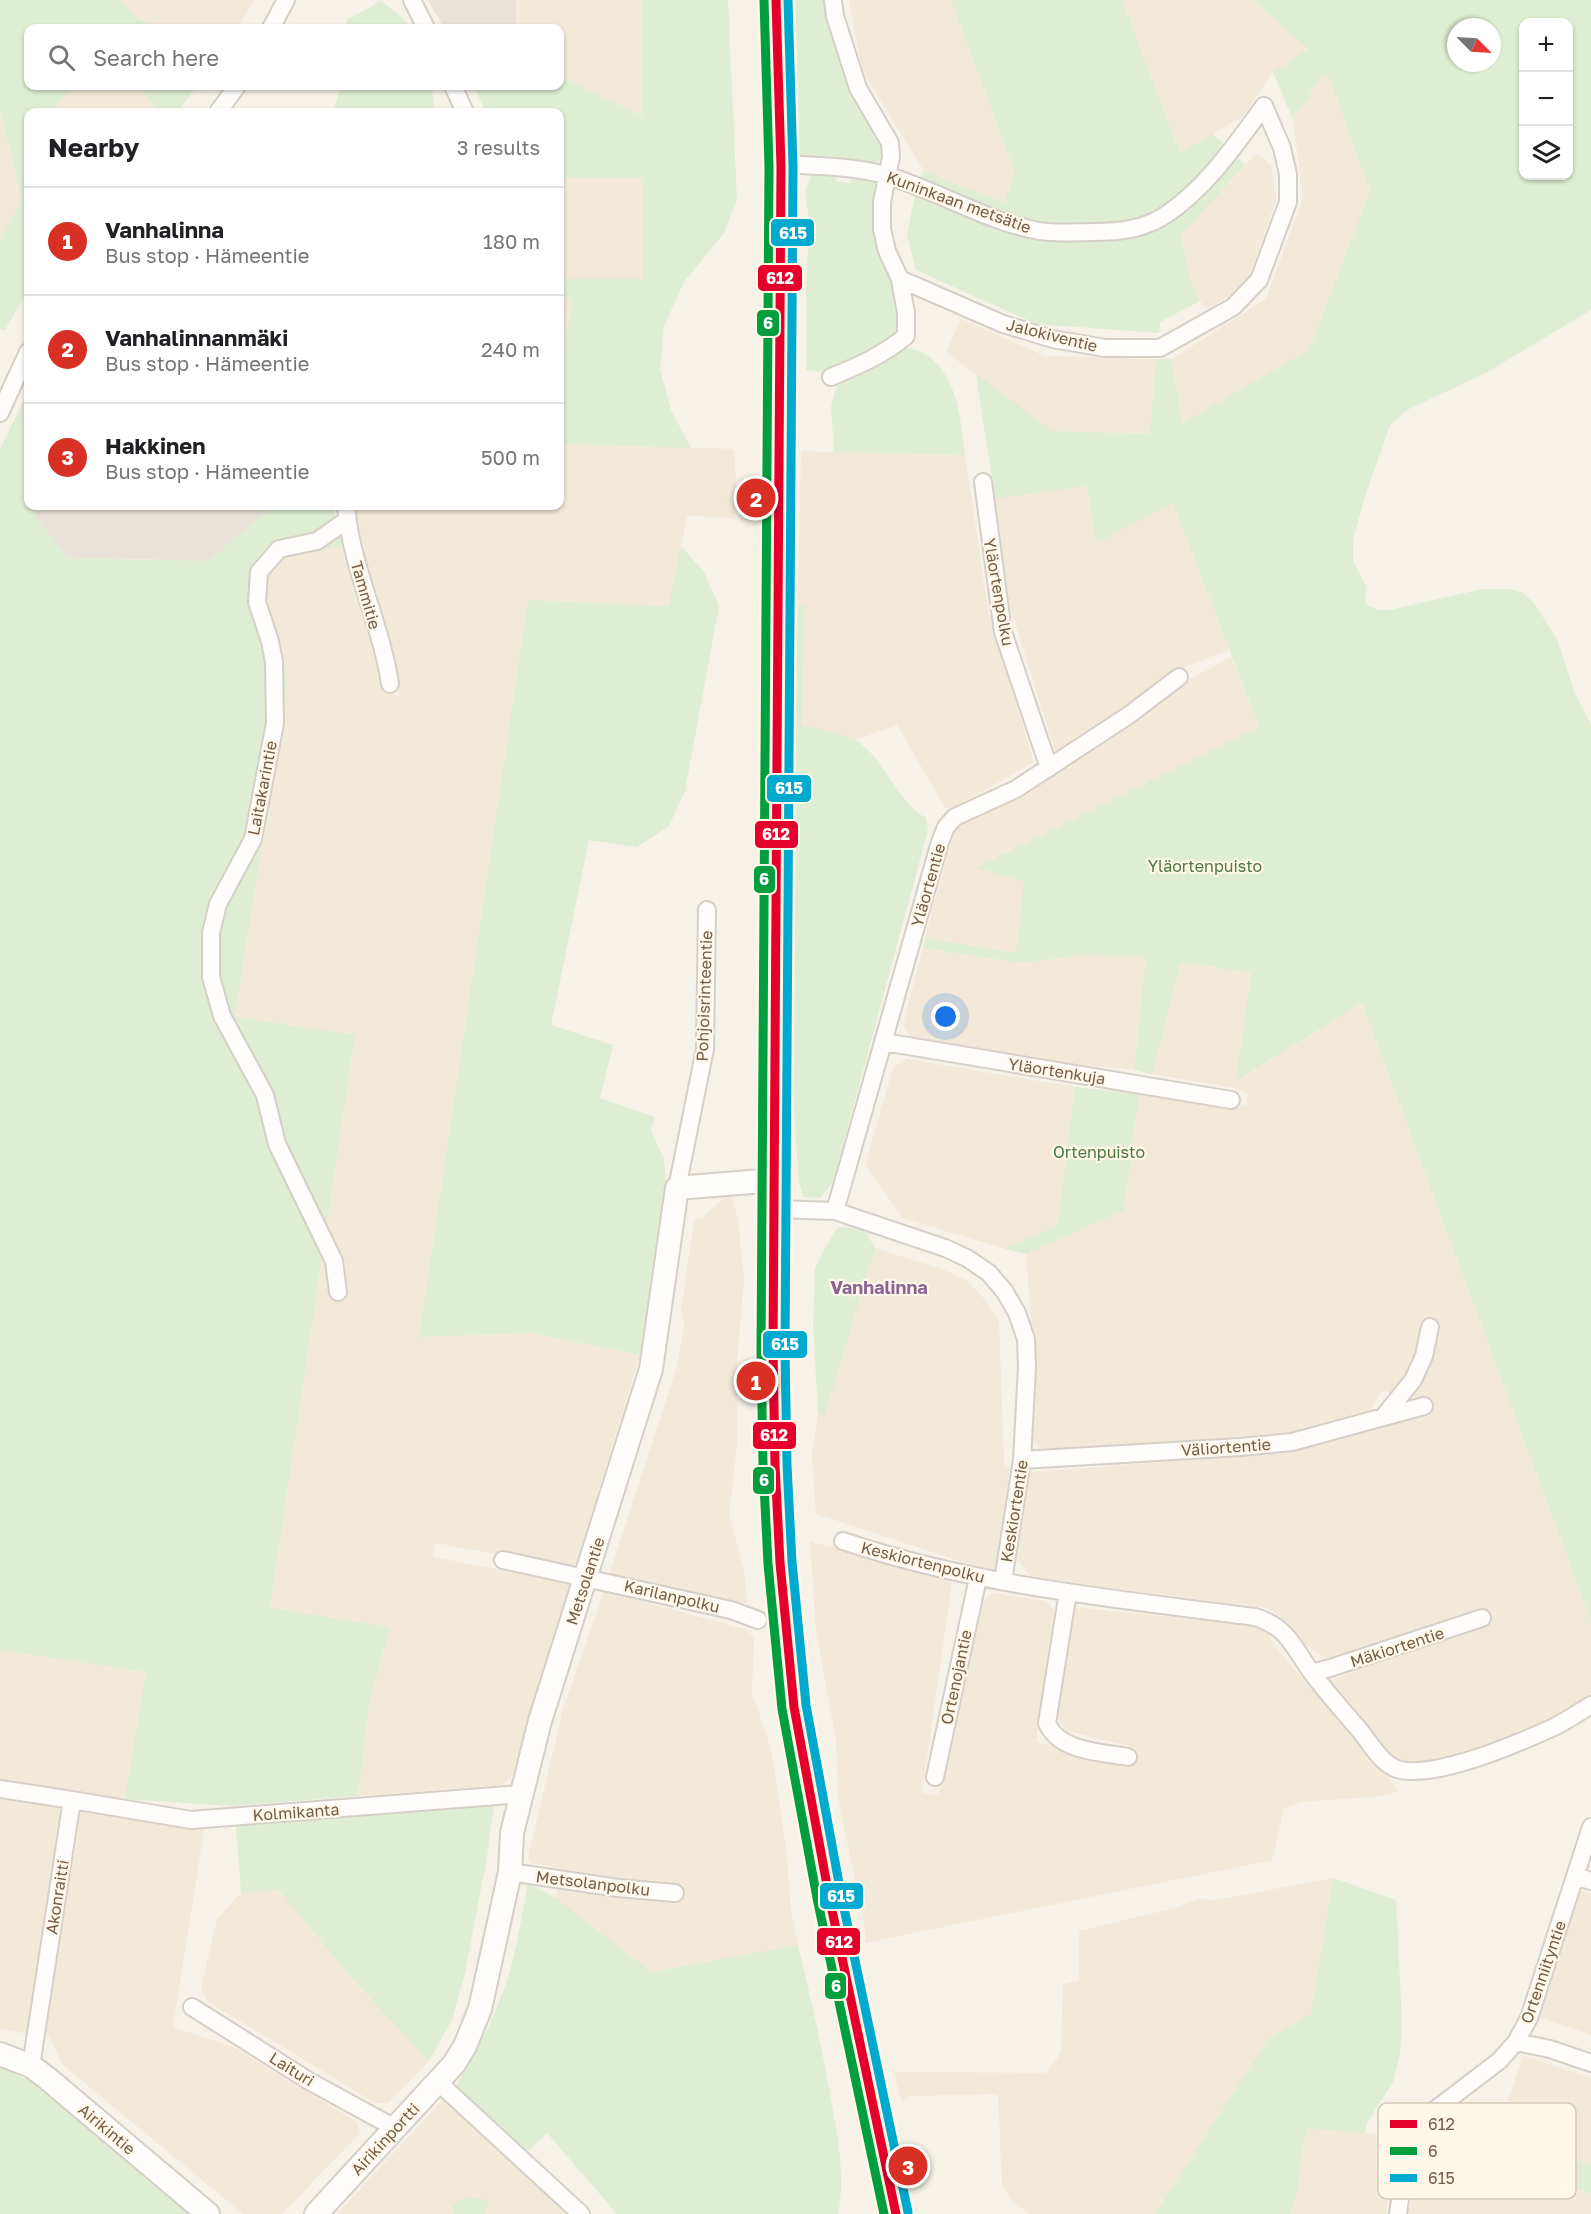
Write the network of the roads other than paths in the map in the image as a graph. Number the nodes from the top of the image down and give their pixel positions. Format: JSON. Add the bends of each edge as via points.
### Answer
{"nodes":[{"id":1,"x":286,"y":0,"type":"edge"},
{"id":2,"x":412,"y":0,"type":"edge"},
{"id":3,"x":776,"y":0,"type":"edge"},
{"id":4,"x":833,"y":0,"type":"edge"},
{"id":5,"x":273,"y":24,"type":"edge"},
{"id":6,"x":424,"y":24,"type":"edge"},
{"id":7,"x":234,"y":90,"type":"edge"},
{"id":8,"x":455,"y":90,"type":"edge"},
{"id":9,"x":1264,"y":106,"type":"joint"},
{"id":10,"x":221,"y":108,"type":"edge"},
{"id":11,"x":463,"y":108,"type":"edge"},
{"id":12,"x":781,"y":164,"type":"junction"},
{"id":13,"x":886,"y":175,"type":"junction"},
{"id":14,"x":900,"y":279,"type":"junction"},
{"id":15,"x":24,"y":361,"type":"edge"},
{"id":16,"x":831,"y":377,"type":"dead end"},
{"id":17,"x":0,"y":412,"type":"edge"},
{"id":18,"x":983,"y":482,"type":"dead end"},
{"id":19,"x":346,"y":513,"type":"edge"},
{"id":20,"x":1179,"y":677,"type":"dead end"},
{"id":21,"x":390,"y":684,"type":"dead end"},
{"id":22,"x":1049,"y":768,"type":"junction"},
{"id":23,"x":707,"y":910,"type":"dead end"},
{"id":24,"x":884,"y":1042,"type":"junction"},
{"id":25,"x":1231,"y":1100,"type":"dead end"},
{"id":26,"x":677,"y":1188,"type":"junction"},
{"id":27,"x":775,"y":1195,"type":"junction"},
{"id":28,"x":835,"y":1210,"type":"junction"},
{"id":29,"x":338,"y":1292,"type":"dead end"},
{"id":30,"x":1430,"y":1327,"type":"dead end"},
{"id":31,"x":1424,"y":1406,"type":"dead end"},
{"id":32,"x":1384,"y":1416,"type":"junction"},
{"id":33,"x":1022,"y":1460,"type":"junction"},
{"id":34,"x":843,"y":1541,"type":"dead end"},
{"id":35,"x":503,"y":1560,"type":"dead end"},
{"id":36,"x":585,"y":1578,"type":"junction"},
{"id":37,"x":978,"y":1578,"type":"junction"},
{"id":38,"x":1003,"y":1581,"type":"junction"},
{"id":39,"x":1068,"y":1592,"type":"junction"},
{"id":40,"x":1482,"y":1618,"type":"dead end"},
{"id":41,"x":758,"y":1620,"type":"dead end"},
{"id":42,"x":1312,"y":1673,"type":"junction"},
{"id":43,"x":1591,"y":1705,"type":"edge"},
{"id":44,"x":1128,"y":1758,"type":"dead end"},
{"id":45,"x":935,"y":1777,"type":"dead end"},
{"id":46,"x":0,"y":1789,"type":"edge"},
{"id":47,"x":521,"y":1794,"type":"junction"},
{"id":48,"x":72,"y":1800,"type":"junction"},
{"id":49,"x":1591,"y":1827,"type":"edge"},
{"id":50,"x":510,"y":1872,"type":"junction"},
{"id":51,"x":1583,"y":1879,"type":"edge"},
{"id":52,"x":675,"y":1893,"type":"dead end"},
{"id":53,"x":192,"y":2007,"type":"dead end"},
{"id":54,"x":1516,"y":2042,"type":"junction"},
{"id":55,"x":0,"y":2054,"type":"edge"},
{"id":56,"x":1591,"y":2063,"type":"edge"},
{"id":57,"x":454,"y":2064,"type":"joint"},
{"id":58,"x":31,"y":2066,"type":"junction"},
{"id":59,"x":438,"y":2082,"type":"junction"},
{"id":60,"x":1444,"y":2103,"type":"edge"},
{"id":61,"x":395,"y":2128,"type":"junction"},
{"id":62,"x":1400,"y":2199,"type":"edge"},
{"id":63,"x":208,"y":2214,"type":"edge"},
{"id":64,"x":316,"y":2214,"type":"edge"},
{"id":65,"x":580,"y":2214,"type":"edge"},
{"id":66,"x":896,"y":2214,"type":"edge"},
{"id":67,"x":1398,"y":2214,"type":"edge"}],
"edges":[{"from":1,"to":5,"type":"street"},
{"from":2,"to":6,"type":"street"},
{"from":3,"to":12,"type":"highway"},
{"from":4,"to":13,"type":"street","via":[[858,88],[890,143]]},
{"from":7,"to":10,"type":"street"},
{"from":8,"to":11,"type":"street"},
{"from":9,"to":13,"type":"street","name":"Kuninkaan metsätie","via":[[1188,198],[1142,227],[1114,232],[1040,231]]},
{"from":9,"to":14,"type":"street","name":"Jalokiventie","via":[[1282,148],[1288,174],[1288,202],[1259,280],[1233,307],[1160,348],[1105,348],[1053,339],[1003,324]]},
{"from":12,"to":13,"type":"street","name":"Kuninkaan metsätie"},
{"from":12,"to":27,"type":"highway"},
{"from":13,"to":14,"type":"street","via":[[882,229]]},
{"from":14,"to":16,"type":"street","via":[[906,336],[862,365]]},
{"from":15,"to":17,"type":"street"},
{"from":18,"to":22,"type":"street","name":"Yläortenpolku","via":[[1003,632]]},
{"from":19,"to":21,"type":"street","name":"Tammitie"},
{"from":19,"to":29,"type":"street","name":"Laitakarintie","via":[[318,541],[279,549],[259,572],[257,602],[274,662],[275,723],[253,839],[218,904],[211,933],[211,977],[222,1016],[265,1095],[276,1144],[334,1261]]},
{"from":20,"to":22,"type":"street","name":"Yläortentie"},
{"from":22,"to":24,"type":"street","name":"Yläortentie","via":[[946,826]]},
{"from":23,"to":26,"type":"street","name":"Pohjoisrinteentie","via":[[705,1049]]},
{"from":24,"to":25,"type":"street","name":"Yläortenkuja"},
{"from":24,"to":28,"type":"street","name":"Yläortentie"},
{"from":26,"to":27,"type":"street"},
{"from":26,"to":36,"type":"street","name":"Metsolantie","via":[[651,1370]]},
{"from":27,"to":28,"type":"street","name":"Keskiortentie"},
{"from":27,"to":66,"type":"highway","via":[[775,1465],[794,1707]]},
{"from":28,"to":33,"type":"street","name":"Keskiortentie","via":[[960,1255],[989,1273],[1005,1292],[1026,1339]]},
{"from":30,"to":32,"type":"street","via":[[1424,1356],[1413,1380]]},
{"from":31,"to":32,"type":"street","name":"Väliortentie"},
{"from":32,"to":33,"type":"street","name":"Väliortentie","via":[[1292,1442]]},
{"from":33,"to":38,"type":"street","name":"Keskiortentie"},
{"from":34,"to":37,"type":"street","name":"Keskiortenpolku"},
{"from":35,"to":36,"type":"street","name":"Karilanpolku"},
{"from":36,"to":41,"type":"street","name":"Karilanpolku","via":[[731,1610]]},
{"from":36,"to":47,"type":"street","name":"Metsolantie"},
{"from":37,"to":38,"type":"street","name":"Keskiortenpolku"},
{"from":37,"to":45,"type":"street","name":"Ortenojantie"},
{"from":38,"to":39,"type":"street","name":"Keskiortentie"},
{"from":39,"to":42,"type":"street","name":"Keskiortentie","via":[[1255,1617],[1283,1631]]},
{"from":39,"to":44,"type":"street","via":[[1047,1723],[1061,1741]]},
{"from":40,"to":42,"type":"street","name":"Mäkiortentie"},
{"from":42,"to":43,"type":"street","name":"Keskiortentie","via":[[1378,1753],[1403,1771],[1438,1769],[1506,1748]]},
{"from":46,"to":48,"type":"street"},
{"from":47,"to":48,"type":"street","name":"Kolmikanta","via":[[191,1820]]},
{"from":47,"to":50,"type":"street","name":"Metsolantie","via":[[512,1833]]},
{"from":48,"to":58,"type":"street","name":"Akonraitti"},
{"from":49,"to":51,"type":"street","name":"Ortenniityntie"},
{"from":50,"to":52,"type":"street","name":"Metsolanpolku"},
{"from":50,"to":57,"type":"street","name":"Metsolantie","via":[[480,2009]]},
{"from":51,"to":54,"type":"street","name":"Ortenniityntie"},
{"from":53,"to":61,"type":"street","name":"Laituri","via":[[309,2081]]},
{"from":54,"to":56,"type":"street"},
{"from":54,"to":60,"type":"street","name":"Ortenniityntie"},
{"from":55,"to":58,"type":"street","name":"Airikintie"},
{"from":57,"to":59,"type":"street","name":"Airikinportti"},
{"from":58,"to":63,"type":"street","name":"Airikintie"},
{"from":59,"to":61,"type":"street","name":"Airikinportti"},
{"from":59,"to":65,"type":"street"},
{"from":61,"to":64,"type":"street","name":"Airikinportti"},
{"from":62,"to":67,"type":"street","name":"Ortenniityntie"}]}
